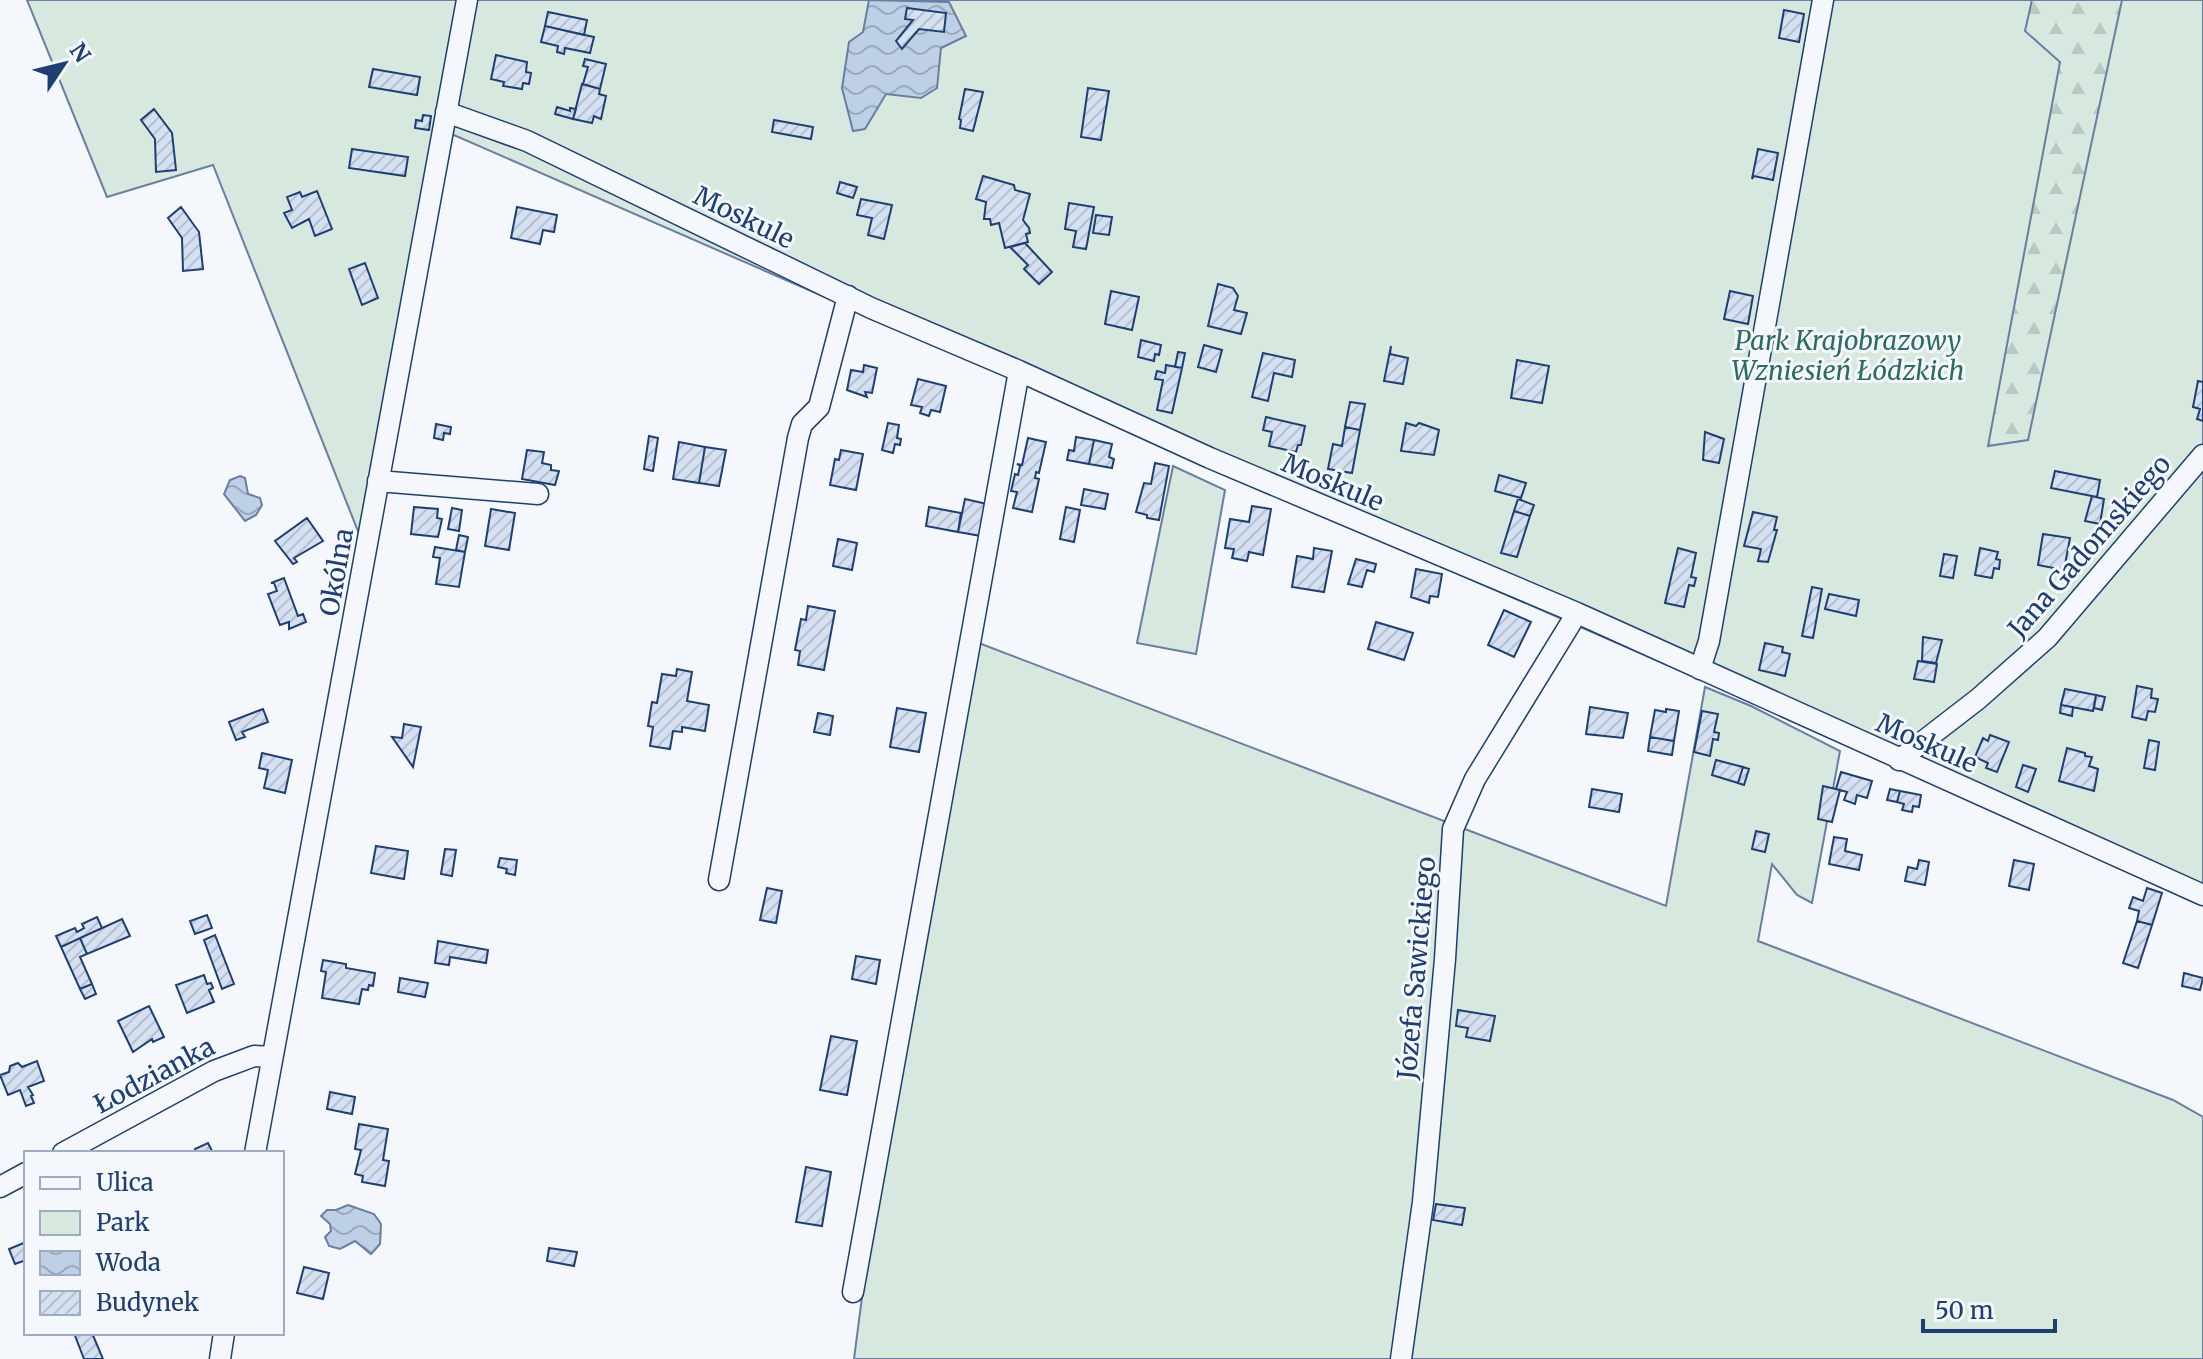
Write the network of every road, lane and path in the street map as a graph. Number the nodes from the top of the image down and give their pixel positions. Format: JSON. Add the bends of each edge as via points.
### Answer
{"nodes":[{"id":1,"x":467,"y":0,"type":"edge"},
{"id":2,"x":1823,"y":0,"type":"edge"},
{"id":3,"x":446,"y":112,"type":"junction"},
{"id":4,"x":848,"y":296,"type":"junction"},
{"id":5,"x":1019,"y":371,"type":"junction"},
{"id":6,"x":2203,"y":455,"type":"edge"},
{"id":7,"x":378,"y":481,"type":"junction"},
{"id":8,"x":538,"y":494,"type":"dead end"},
{"id":9,"x":1577,"y":613,"type":"junction"},
{"id":10,"x":1700,"y":669,"type":"junction"},
{"id":11,"x":1899,"y":760,"type":"junction"},
{"id":12,"x":719,"y":880,"type":"dead end"},
{"id":13,"x":2203,"y":895,"type":"edge"},
{"id":14,"x":272,"y":1057,"type":"junction"},
{"id":15,"x":67,"y":1151,"type":"edge"},
{"id":16,"x":255,"y":1151,"type":"edge"},
{"id":17,"x":24,"y":1174,"type":"edge"},
{"id":18,"x":0,"y":1187,"type":"edge"},
{"id":19,"x":853,"y":1292,"type":"dead end"},
{"id":20,"x":224,"y":1335,"type":"edge"},
{"id":21,"x":220,"y":1359,"type":"edge"},
{"id":22,"x":1401,"y":1359,"type":"edge"}],
"edges":[{"from":1,"to":3,"type":"street","name":"Okólna"},
{"from":2,"to":10,"type":"street"},
{"from":3,"to":4,"type":"street","name":"Moskule","via":[[527,141]]},
{"from":3,"to":7,"type":"street","name":"Okólna"},
{"from":4,"to":5,"type":"street","name":"Moskule"},
{"from":4,"to":12,"type":"street","via":[[819,407],[802,424],[798,438]]},
{"from":5,"to":9,"type":"street","name":"Moskule"},
{"from":5,"to":19,"type":"street"},
{"from":6,"to":11,"type":"street","name":"Jana Gadomskiego","via":[[2047,638]]},
{"from":7,"to":8,"type":"street"},
{"from":7,"to":14,"type":"street","name":"Okólna"},
{"from":9,"to":10,"type":"street","name":"Moskule"},
{"from":9,"to":22,"type":"street","name":"Józefa Sawickiego","via":[[1475,779],[1453,829],[1423,1202]]},
{"from":10,"to":11,"type":"street","name":"Moskule"},
{"from":11,"to":13,"type":"street","name":"Moskule"},
{"from":14,"to":15,"type":"street","name":"Łodzianka","via":[[254,1056],[214,1071]]},
{"from":14,"to":16,"type":"street","name":"Okólna"},
{"from":17,"to":18,"type":"street"},
{"from":20,"to":21,"type":"street"}]}
